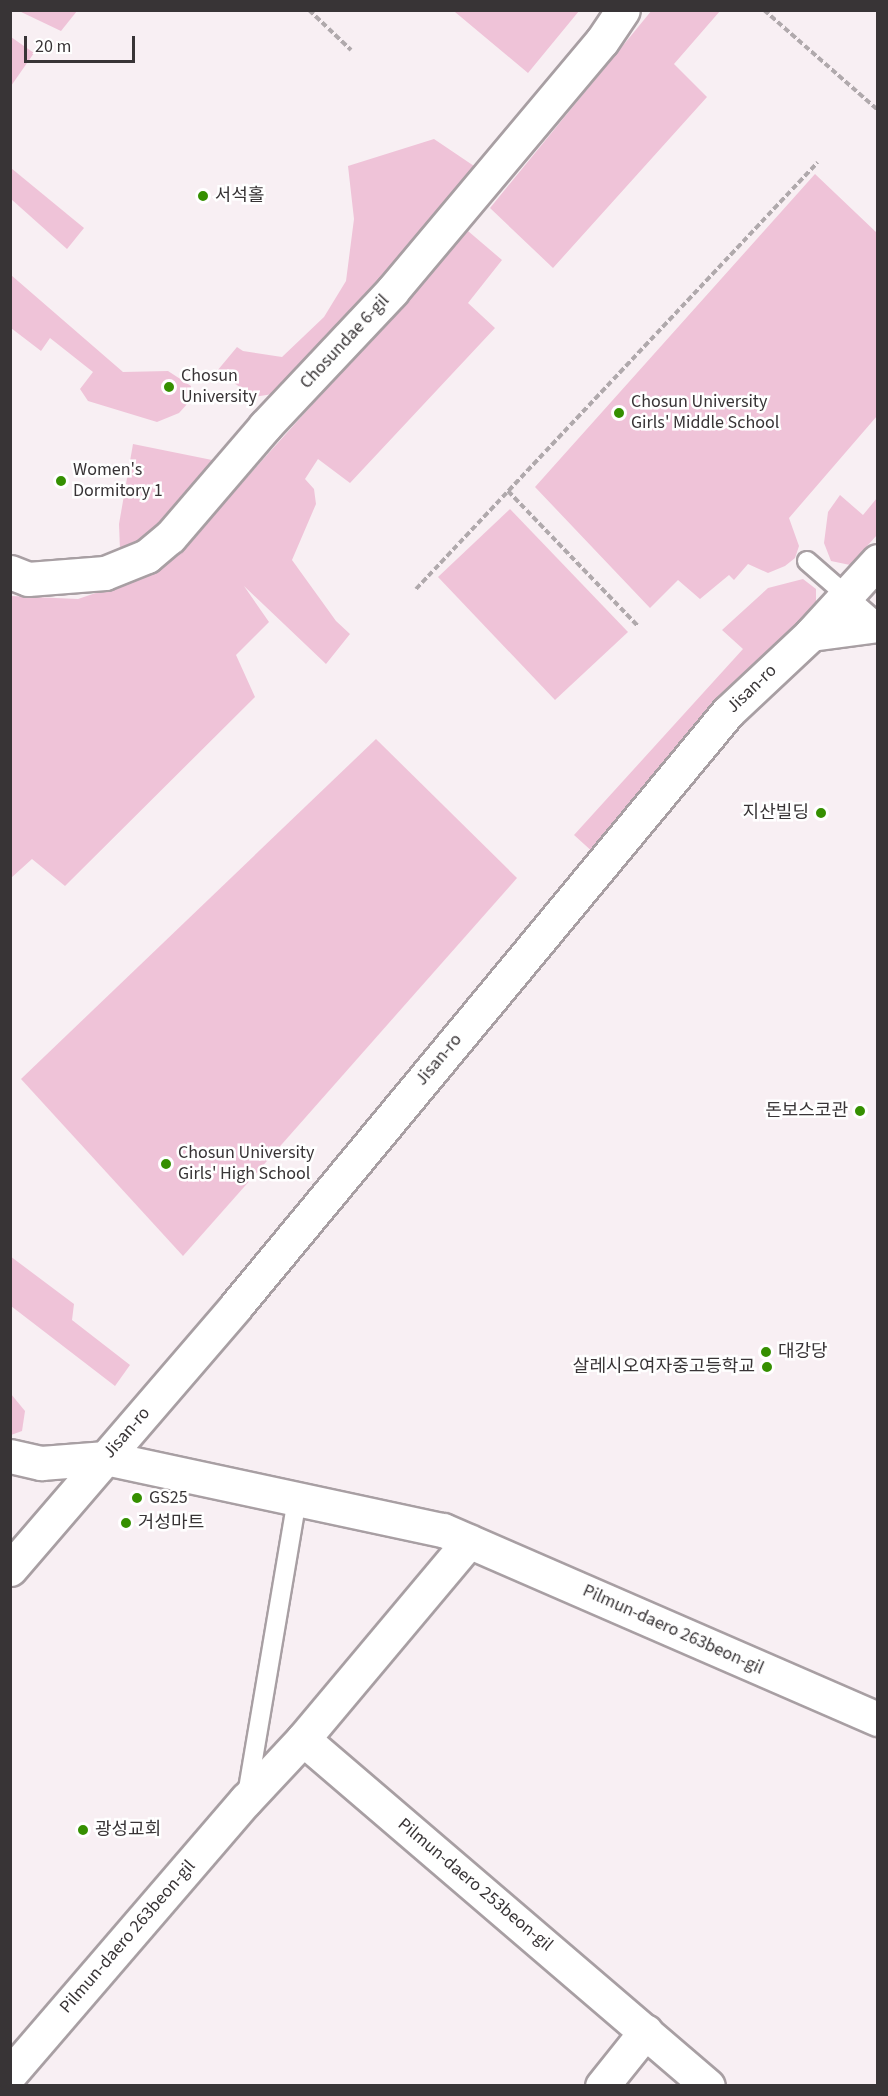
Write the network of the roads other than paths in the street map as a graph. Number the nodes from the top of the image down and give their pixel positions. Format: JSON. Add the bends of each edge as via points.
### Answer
{"nodes":[{"id":1,"x":623,"y":10,"type":"edge"},
{"id":2,"x":807,"y":561,"type":"dead end"},
{"id":3,"x":878,"y":561,"type":"edge"},
{"id":4,"x":10,"y":572,"type":"edge"},
{"id":5,"x":847,"y":595,"type":"junction"},
{"id":6,"x":878,"y":624,"type":"edge"},
{"id":7,"x":811,"y":634,"type":"junction"},
{"id":8,"x":10,"y":1456,"type":"edge"},
{"id":9,"x":106,"y":1458,"type":"junction"},
{"id":10,"x":297,"y":1499,"type":"junction"},
{"id":11,"x":469,"y":1541,"type":"junction"},
{"id":12,"x":10,"y":1569,"type":"edge"},
{"id":13,"x":878,"y":1719,"type":"edge"},
{"id":14,"x":303,"y":1740,"type":"junction"},
{"id":15,"x":246,"y":1800,"type":"junction"},
{"id":16,"x":646,"y":2031,"type":"junction"},
{"id":17,"x":10,"y":2074,"type":"edge"},
{"id":18,"x":602,"y":2085,"type":"edge"},
{"id":19,"x":708,"y":2085,"type":"edge"}],
"edges":[{"from":1,"to":4,"type":"street","name":"Chosundae 6-gil","via":[[603,41],[392,291],[265,426],[170,537],[147,556],[105,573],[28,579]]},
{"from":2,"to":5,"type":"lane"},
{"from":3,"to":5,"type":"street","name":"Jisan-ro"},
{"from":5,"to":6,"type":"lane"},
{"from":5,"to":7,"type":"street","name":"Jisan-ro"},
{"from":6,"to":7,"type":"street"},
{"from":7,"to":9,"type":"street","name":"Jisan-ro","via":[[728,712]]},
{"from":8,"to":9,"type":"street","name":"Pilmun-daero 263beon-gil","via":[[41,1463]]},
{"from":9,"to":10,"type":"street","name":"Pilmun-daero 263beon-gil"},
{"from":9,"to":12,"type":"street","name":"Jisan-ro"},
{"from":10,"to":11,"type":"street","name":"Pilmun-daero 263beon-gil","via":[[443,1530]]},
{"from":10,"to":15,"type":"lane"},
{"from":11,"to":13,"type":"street","name":"Pilmun-daero 263beon-gil"},
{"from":11,"to":14,"type":"street","name":"Pilmun-daero 263beon-gil"},
{"from":14,"to":15,"type":"street","name":"Pilmun-daero 263beon-gil"},
{"from":14,"to":16,"type":"street","name":"Pilmun-daero 253beon-gil"},
{"from":15,"to":17,"type":"street","name":"Pilmun-daero 263beon-gil"},
{"from":16,"to":18,"type":"street"},
{"from":16,"to":19,"type":"street","name":"Pilmun-daero 253beon-gil"}]}
